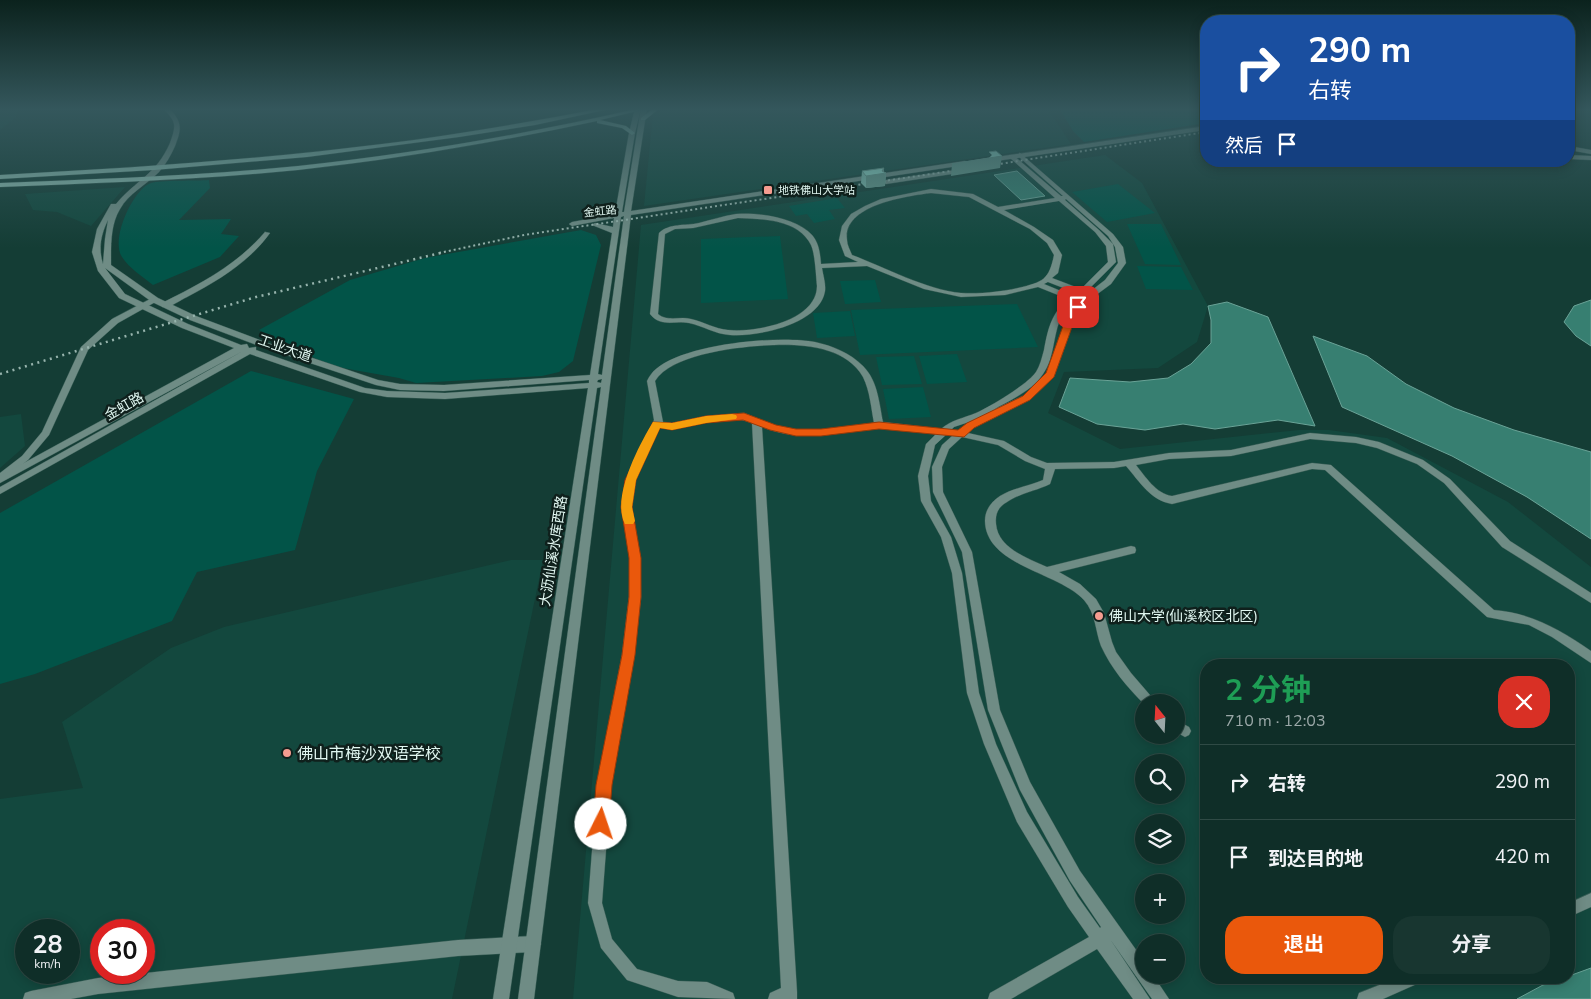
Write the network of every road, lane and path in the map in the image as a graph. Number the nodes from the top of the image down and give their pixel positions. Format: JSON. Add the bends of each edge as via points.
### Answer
{"nodes":[{"id":1,"x":168,"y":155,"type":"edge"},
{"id":2,"x":320,"y":155,"type":"edge"},
{"id":3,"x":397,"y":155,"type":"edge"},
{"id":4,"x":630,"y":155,"type":"edge"},
{"id":5,"x":635,"y":155,"type":"edge"},
{"id":6,"x":1045,"y":155,"type":"edge"},
{"id":7,"x":1052,"y":155,"type":"edge"},
{"id":8,"x":1575,"y":157,"type":"edge"},
{"id":9,"x":1591,"y":158,"type":"edge"},
{"id":10,"x":1019,"y":159,"type":"junction"},
{"id":11,"x":982,"y":161,"type":"edge"},
{"id":12,"x":990,"y":166,"type":"edge"},
{"id":13,"x":158,"y":169,"type":"junction"},
{"id":14,"x":0,"y":177,"type":"edge"},
{"id":15,"x":148,"y":178,"type":"junction"},
{"id":16,"x":139,"y":179,"type":"junction"},
{"id":17,"x":0,"y":186,"type":"edge"},
{"id":18,"x":1064,"y":198,"type":"junction"},
{"id":19,"x":998,"y":209,"type":"junction"},
{"id":20,"x":624,"y":212,"type":"junction"},
{"id":21,"x":600,"y":218,"type":"junction"},
{"id":22,"x":594,"y":225,"type":"junction"},
{"id":23,"x":267,"y":233,"type":"dead end"},
{"id":24,"x":616,"y":233,"type":"junction"},
{"id":25,"x":870,"y":264,"type":"junction"},
{"id":26,"x":818,"y":266,"type":"junction"},
{"id":27,"x":1047,"y":278,"type":"junction"},
{"id":28,"x":1038,"y":285,"type":"junction"},
{"id":29,"x":1080,"y":297,"type":"junction"},
{"id":30,"x":155,"y":300,"type":"junction"},
{"id":31,"x":165,"y":305,"type":"junction"},
{"id":32,"x":141,"y":307,"type":"junction"},
{"id":33,"x":740,"y":338,"type":"junction"},
{"id":34,"x":258,"y":342,"type":"junction"},
{"id":35,"x":246,"y":349,"type":"junction"},
{"id":36,"x":607,"y":380,"type":"junction"},
{"id":37,"x":594,"y":381,"type":"junction"},
{"id":38,"x":757,"y":422,"type":"junction"},
{"id":39,"x":656,"y":424,"type":"junction"},
{"id":40,"x":879,"y":425,"type":"junction"},
{"id":41,"x":942,"y":433,"type":"junction"},
{"id":42,"x":960,"y":434,"type":"junction"},
{"id":43,"x":1128,"y":462,"type":"junction"},
{"id":44,"x":1050,"y":466,"type":"junction"},
{"id":45,"x":0,"y":479,"type":"edge"},
{"id":46,"x":0,"y":491,"type":"edge"},
{"id":47,"x":1131,"y":550,"type":"dead end"},
{"id":48,"x":1046,"y":570,"type":"junction"},
{"id":49,"x":1591,"y":598,"type":"edge"},
{"id":50,"x":1591,"y":658,"type":"edge"},
{"id":51,"x":1142,"y":694,"type":"edge"},
{"id":52,"x":1591,"y":900,"type":"edge"},
{"id":53,"x":1575,"y":907,"type":"edge"},
{"id":54,"x":1111,"y":928,"type":"junction"},
{"id":55,"x":1099,"y":939,"type":"junction"},
{"id":56,"x":533,"y":944,"type":"junction"},
{"id":57,"x":509,"y":946,"type":"junction"},
{"id":58,"x":1135,"y":962,"type":"edge"},
{"id":59,"x":1150,"y":984,"type":"edge"},
{"id":60,"x":1402,"y":984,"type":"edge"},
{"id":61,"x":785,"y":997,"type":"edge"},
{"id":62,"x":1373,"y":998,"type":"edge"},
{"id":63,"x":31,"y":999,"type":"edge"},
{"id":64,"x":501,"y":999,"type":"edge"},
{"id":65,"x":526,"y":999,"type":"edge"},
{"id":66,"x":727,"y":999,"type":"edge"},
{"id":67,"x":996,"y":999,"type":"edge"},
{"id":68,"x":1142,"y":999,"type":"edge"},
{"id":69,"x":1161,"y":999,"type":"edge"}],
"edges":[{"from":1,"to":13,"type":"street"},
{"from":2,"to":13,"type":"main road"},
{"from":3,"to":15,"type":"main road","via":[[298,168]]},
{"from":4,"to":20,"type":"street","name":"大沥仙溪水库西路"},
{"from":5,"to":20,"type":"street"},
{"from":6,"to":10,"type":"street"},
{"from":7,"to":10,"type":"street"},
{"from":8,"to":9,"type":"street"},
{"from":10,"to":11,"type":"street"},
{"from":10,"to":12,"type":"street"},
{"from":10,"to":18,"type":"street"},
{"from":13,"to":14,"type":"main road"},
{"from":13,"to":15,"type":"street"},
{"from":13,"to":16,"type":"street","name":"工业大道"},
{"from":15,"to":16,"type":"main road"},
{"from":15,"to":30,"type":"street","via":[[115,212],[107,247],[107,266]]},
{"from":16,"to":17,"type":"main road"},
{"from":16,"to":32,"type":"street","name":"工业大道","via":[[112,206],[100,229],[96,252],[102,271],[122,296]]},
{"from":18,"to":19,"type":"street"},
{"from":18,"to":29,"type":"street","via":[[1110,246],[1112,262]]},
{"from":19,"to":25,"type":"street","via":[[971,195],[953,192],[908,194],[874,202],[846,224],[842,235],[849,256]]},
{"from":19,"to":27,"type":"street","via":[[1050,242],[1058,255],[1054,273]]},
{"from":20,"to":20,"type":"street","name":"金虹路","via":[[972,166],[648,210]]},
{"from":20,"to":21,"type":"street","name":"金虹路"},
{"from":20,"to":21,"type":"street","via":[[616,211]]},
{"from":20,"to":22,"type":"street","name":"金虹路"},
{"from":20,"to":24,"type":"street","name":"大沥仙溪水库西路"},
{"from":20,"to":36,"type":"street"},
{"from":21,"to":22,"type":"street","name":"金虹路","via":[[572,224]]},
{"from":22,"to":24,"type":"street"},
{"from":23,"to":31,"type":"street","via":[[257,248],[233,268]]},
{"from":24,"to":37,"type":"street","name":"大沥仙溪水库西路"},
{"from":25,"to":26,"type":"street"},
{"from":25,"to":28,"type":"street","via":[[926,287],[961,295],[1005,293]]},
{"from":26,"to":33,"type":"street","via":[[821,292],[809,310],[782,326]]},
{"from":26,"to":33,"type":"street","via":[[816,247],[810,237],[787,222],[731,217],[672,228],[662,233],[654,314],[664,320],[689,320]]},
{"from":27,"to":28,"type":"street"},
{"from":27,"to":29,"type":"street"},
{"from":28,"to":29,"type":"street"},
{"from":29,"to":41,"type":"street","via":[[1061,310],[1040,373],[1027,386],[981,414],[950,425]]},
{"from":29,"to":42,"type":"street","via":[[1051,374],[1026,398],[971,425]]},
{"from":30,"to":31,"type":"street"},
{"from":30,"to":32,"type":"street"},
{"from":31,"to":34,"type":"street","name":"工业大道"},
{"from":32,"to":35,"type":"street","name":"工业大道"},
{"from":32,"to":45,"type":"street","via":[[115,320],[84,348],[46,433],[25,458]]},
{"from":33,"to":39,"type":"street","via":[[658,370],[652,380],[659,420]]},
{"from":33,"to":40,"type":"street","via":[[825,347],[848,358],[864,372]]},
{"from":34,"to":35,"type":"street","name":"金虹路"},
{"from":34,"to":37,"type":"street","name":"工业大道","via":[[357,377],[400,386],[444,388]]},
{"from":35,"to":37,"type":"street","name":"工业大道","via":[[363,390],[387,394],[444,396]]},
{"from":35,"to":45,"type":"street","name":"金虹路"},
{"from":35,"to":46,"type":"street","name":"金虹路"},
{"from":36,"to":37,"type":"street","name":"工业大道"},
{"from":36,"to":56,"type":"street"},
{"from":37,"to":57,"type":"street","name":"大沥仙溪水库西路"},
{"from":38,"to":39,"type":"street","via":[[744,416],[672,426]]},
{"from":38,"to":40,"type":"street","via":[[796,433]]},
{"from":38,"to":61,"type":"street"},
{"from":39,"to":66,"type":"street","via":[[631,480],[627,507],[635,558],[635,597],[628,655],[604,785],[595,903],[606,943],[632,974],[678,989],[708,990]]},
{"from":40,"to":41,"type":"street"},
{"from":41,"to":42,"type":"street"},
{"from":41,"to":55,"type":"street","via":[[931,444],[923,476],[926,501],[946,538],[957,574],[973,693],[990,744],[1022,817]]},
{"from":42,"to":44,"type":"street","via":[[1001,442],[1028,459]]},
{"from":42,"to":54,"type":"street","via":[[945,447],[937,467],[938,492],[967,552],[994,710],[1025,786],[1075,876]]},
{"from":43,"to":44,"type":"street"},
{"from":43,"to":49,"type":"street","via":[[1194,453],[1231,453],[1310,436],[1379,445],[1420,462],[1447,481],[1506,544]]},
{"from":43,"to":50,"type":"street","via":[[1166,500],[1312,466],[1328,467],[1491,614],[1512,615],[1541,625]]},
{"from":44,"to":48,"type":"street","via":[[1047,482],[1010,494],[992,510],[990,522],[991,531],[1001,548]]},
{"from":47,"to":48,"type":"street"},
{"from":48,"to":51,"type":"street","via":[[1067,580],[1092,602],[1108,647],[1129,682]]},
{"from":52,"to":53,"type":"street"},
{"from":54,"to":55,"type":"street"},
{"from":54,"to":58,"type":"street"},
{"from":55,"to":67,"type":"street"},
{"from":55,"to":68,"type":"street"},
{"from":56,"to":57,"type":"street"},
{"from":56,"to":65,"type":"street"},
{"from":57,"to":63,"type":"street","via":[[458,948],[98,986]]},
{"from":57,"to":64,"type":"street","name":"大沥仙溪水库西路"},
{"from":59,"to":69,"type":"street"},
{"from":60,"to":62,"type":"street"}]}
